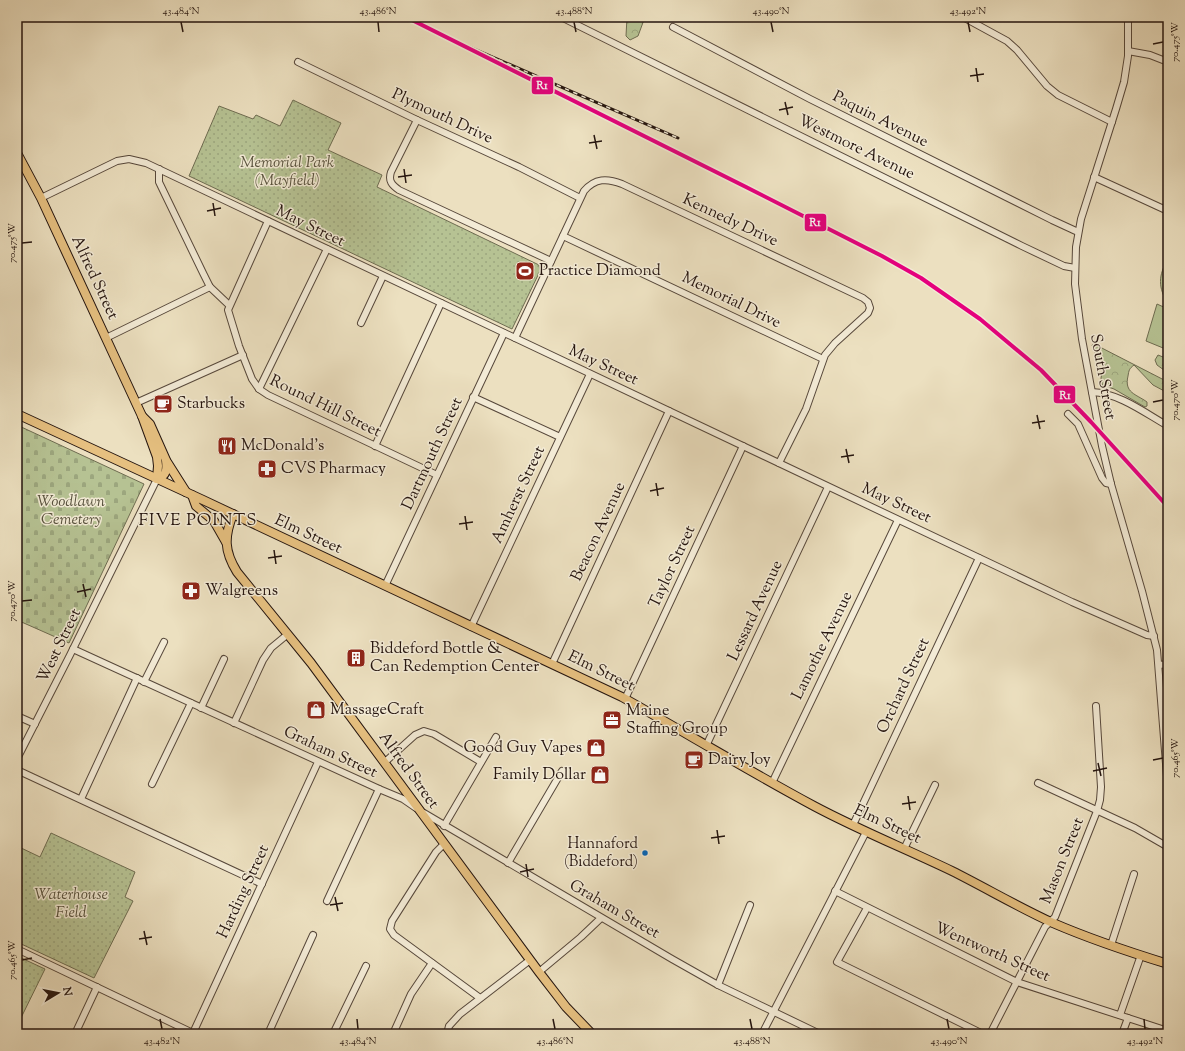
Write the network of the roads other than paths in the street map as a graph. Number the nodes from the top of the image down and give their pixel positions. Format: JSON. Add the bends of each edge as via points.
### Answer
{"nodes":[{"id":1,"x":561,"y":17,"type":"edge"},
{"id":2,"x":963,"y":17,"type":"edge"},
{"id":3,"x":1128,"y":17,"type":"edge"},
{"id":4,"x":673,"y":27,"type":"dead end"},
{"id":5,"x":1128,"y":51,"type":"junction"},
{"id":6,"x":298,"y":62,"type":"dead end"},
{"id":7,"x":1168,"y":62,"type":"edge"},
{"id":8,"x":417,"y":120,"type":"junction"},
{"id":9,"x":1112,"y":122,"type":"junction"},
{"id":10,"x":17,"y":153,"type":"edge"},
{"id":11,"x":159,"y":169,"type":"junction"},
{"id":12,"x":1094,"y":176,"type":"junction"},
{"id":13,"x":577,"y":197,"type":"junction"},
{"id":14,"x":41,"y":198,"type":"junction"},
{"id":15,"x":1168,"y":211,"type":"edge"},
{"id":16,"x":268,"y":221,"type":"junction"},
{"id":17,"x":1078,"y":232,"type":"junction"},
{"id":18,"x":563,"y":236,"type":"junction"},
{"id":19,"x":326,"y":249,"type":"junction"},
{"id":20,"x":551,"y":261,"type":"junction"},
{"id":21,"x":1075,"y":268,"type":"junction"},
{"id":22,"x":383,"y":276,"type":"junction"},
{"id":23,"x":210,"y":287,"type":"junction"},
{"id":24,"x":441,"y":303,"type":"junction"},
{"id":25,"x":229,"y":305,"type":"junction"},
{"id":26,"x":361,"y":323,"type":"dead end"},
{"id":27,"x":504,"y":333,"type":"junction"},
{"id":28,"x":106,"y":338,"type":"junction"},
{"id":29,"x":515,"y":338,"type":"junction"},
{"id":30,"x":243,"y":355,"type":"junction"},
{"id":31,"x":823,"y":359,"type":"junction"},
{"id":32,"x":590,"y":374,"type":"junction"},
{"id":33,"x":259,"y":389,"type":"junction"},
{"id":34,"x":1092,"y":392,"type":"junction"},
{"id":35,"x":473,"y":397,"type":"junction"},
{"id":36,"x":136,"y":404,"type":"junction"},
{"id":37,"x":669,"y":411,"type":"junction"},
{"id":38,"x":17,"y":414,"type":"edge"},
{"id":39,"x":1068,"y":414,"type":"dead end"},
{"id":40,"x":142,"y":416,"type":"junction"},
{"id":41,"x":1168,"y":426,"type":"edge"},
{"id":42,"x":560,"y":437,"type":"junction"},
{"id":43,"x":375,"y":446,"type":"junction"},
{"id":44,"x":743,"y":446,"type":"junction"},
{"id":45,"x":166,"y":460,"type":"junction"},
{"id":46,"x":779,"y":463,"type":"junction"},
{"id":47,"x":437,"y":475,"type":"junction"},
{"id":48,"x":157,"y":479,"type":"junction"},
{"id":49,"x":1111,"y":484,"type":"junction"},
{"id":50,"x":828,"y":487,"type":"junction"},
{"id":51,"x":189,"y":494,"type":"junction"},
{"id":52,"x":233,"y":514,"type":"junction"},
{"id":53,"x":898,"y":520,"type":"junction"},
{"id":54,"x":226,"y":543,"type":"junction"},
{"id":55,"x":979,"y":558,"type":"junction"},
{"id":56,"x":385,"y":586,"type":"junction"},
{"id":57,"x":471,"y":627,"type":"junction"},
{"id":58,"x":288,"y":634,"type":"junction"},
{"id":59,"x":1154,"y":636,"type":"junction"},
{"id":60,"x":164,"y":642,"type":"dead end"},
{"id":61,"x":73,"y":649,"type":"junction"},
{"id":62,"x":224,"y":659,"type":"dead end"},
{"id":63,"x":552,"y":664,"type":"junction"},
{"id":64,"x":1168,"y":664,"type":"edge"},
{"id":65,"x":1159,"y":665,"type":"junction"},
{"id":66,"x":137,"y":678,"type":"junction"},
{"id":67,"x":144,"y":682,"type":"junction"},
{"id":68,"x":625,"y":699,"type":"junction"},
{"id":69,"x":191,"y":703,"type":"junction"},
{"id":70,"x":1096,"y":706,"type":"dead end"},
{"id":71,"x":202,"y":708,"type":"junction"},
{"id":72,"x":17,"y":716,"type":"edge"},
{"id":73,"x":234,"y":723,"type":"junction"},
{"id":74,"x":35,"y":724,"type":"junction"},
{"id":75,"x":496,"y":737,"type":"dead end"},
{"id":76,"x":1167,"y":743,"type":"edge"},
{"id":77,"x":706,"y":746,"type":"junction"},
{"id":78,"x":17,"y":759,"type":"edge"},
{"id":79,"x":318,"y":762,"type":"junction"},
{"id":80,"x":385,"y":762,"type":"junction"},
{"id":81,"x":481,"y":762,"type":"junction"},
{"id":82,"x":17,"y":770,"type":"edge"},
{"id":83,"x":562,"y":771,"type":"dead end"},
{"id":84,"x":772,"y":783,"type":"junction"},
{"id":85,"x":1038,"y":783,"type":"dead end"},
{"id":86,"x":152,"y":784,"type":"dead end"},
{"id":87,"x":935,"y":785,"type":"dead end"},
{"id":88,"x":1168,"y":785,"type":"edge"},
{"id":89,"x":378,"y":789,"type":"junction"},
{"id":90,"x":1168,"y":789,"type":"edge"},
{"id":91,"x":81,"y":799,"type":"junction"},
{"id":92,"x":419,"y":810,"type":"junction"},
{"id":93,"x":1097,"y":811,"type":"junction"},
{"id":94,"x":852,"y":825,"type":"junction"},
{"id":95,"x":444,"y":826,"type":"junction"},
{"id":96,"x":866,"y":832,"type":"junction"},
{"id":97,"x":444,"y":844,"type":"junction"},
{"id":98,"x":1168,"y":847,"type":"edge"},
{"id":99,"x":904,"y":848,"type":"junction"},
{"id":100,"x":508,"y":863,"type":"junction"},
{"id":101,"x":1134,"y":874,"type":"dead end"},
{"id":102,"x":262,"y":884,"type":"junction"},
{"id":103,"x":835,"y":892,"type":"junction"},
{"id":104,"x":327,"y":901,"type":"dead end"},
{"id":105,"x":750,"y":905,"type":"dead end"},
{"id":106,"x":867,"y":908,"type":"junction"},
{"id":107,"x":601,"y":918,"type":"junction"},
{"id":108,"x":1051,"y":922,"type":"junction"},
{"id":109,"x":313,"y":935,"type":"dead end"},
{"id":110,"x":1111,"y":945,"type":"junction"},
{"id":111,"x":17,"y":949,"type":"edge"},
{"id":112,"x":1141,"y":955,"type":"junction"},
{"id":113,"x":530,"y":960,"type":"junction"},
{"id":114,"x":432,"y":963,"type":"junction"},
{"id":115,"x":1168,"y":964,"type":"edge"},
{"id":116,"x":366,"y":966,"type":"dead end"},
{"id":117,"x":539,"y":972,"type":"junction"},
{"id":118,"x":1017,"y":982,"type":"junction"},
{"id":119,"x":718,"y":985,"type":"junction"},
{"id":120,"x":97,"y":987,"type":"junction"},
{"id":121,"x":480,"y":998,"type":"junction"},
{"id":122,"x":773,"y":1012,"type":"junction"},
{"id":123,"x":1120,"y":1015,"type":"junction"},
{"id":124,"x":1128,"y":1018,"type":"junction"},
{"id":125,"x":1168,"y":1031,"type":"edge"},
{"id":126,"x":194,"y":1033,"type":"edge"},
{"id":127,"x":75,"y":1034,"type":"edge"},
{"id":128,"x":268,"y":1034,"type":"edge"},
{"id":129,"x":333,"y":1034,"type":"edge"},
{"id":130,"x":393,"y":1034,"type":"edge"},
{"id":131,"x":447,"y":1034,"type":"edge"},
{"id":132,"x":592,"y":1034,"type":"edge"},
{"id":133,"x":762,"y":1034,"type":"edge"},
{"id":134,"x":820,"y":1034,"type":"edge"},
{"id":135,"x":983,"y":1034,"type":"edge"},
{"id":136,"x":990,"y":1034,"type":"edge"},
{"id":137,"x":1122,"y":1034,"type":"edge"}],
"edges":[{"from":1,"to":21,"type":"street","name":"Westmore Avenue","via":[[1022,246],[1059,264]]},
{"from":2,"to":9,"type":"street","via":[[1008,41],[1058,95]]},
{"from":3,"to":5,"type":"street","name":"South Street"},
{"from":4,"to":17,"type":"street","name":"Paquin Avenue"},
{"from":5,"to":7,"type":"street"},
{"from":5,"to":9,"type":"street","name":"South Street","via":[[1127,67]]},
{"from":6,"to":8,"type":"street","name":"Plymouth Drive"},
{"from":8,"to":13,"type":"street","name":"Plymouth Drive"},
{"from":8,"to":20,"type":"street","via":[[391,172],[390,181],[393,185]]},
{"from":9,"to":12,"type":"street","name":"South Street"},
{"from":10,"to":14,"type":"main road","name":"Alfred Street"},
{"from":11,"to":14,"type":"street","name":"May Street","via":[[138,160],[124,160]]},
{"from":11,"to":16,"type":"street","name":"May Street"},
{"from":11,"to":23,"type":"street","via":[[159,182]]},
{"from":12,"to":15,"type":"street"},
{"from":12,"to":17,"type":"street","name":"South Street"},
{"from":13,"to":18,"type":"street","name":"Kennedy Drive"},
{"from":13,"to":31,"type":"street","name":"Kennedy Drive","via":[[596,181],[616,181],[863,298],[870,306],[868,313]]},
{"from":14,"to":28,"type":"main road","name":"Alfred Street"},
{"from":16,"to":19,"type":"street","name":"May Street"},
{"from":16,"to":25,"type":"street"},
{"from":17,"to":21,"type":"street","name":"South Street"},
{"from":18,"to":20,"type":"street","name":"Kennedy Drive"},
{"from":18,"to":31,"type":"street","name":"Memorial Drive"},
{"from":19,"to":22,"type":"street","name":"May Street"},
{"from":19,"to":33,"type":"street"},
{"from":20,"to":29,"type":"street","name":"Kennedy Drive"},
{"from":21,"to":34,"type":"street","name":"South Street","via":[[1082,339]]},
{"from":22,"to":24,"type":"street","name":"May Street"},
{"from":22,"to":26,"type":"street"},
{"from":23,"to":25,"type":"street"},
{"from":23,"to":28,"type":"street"},
{"from":24,"to":27,"type":"street","name":"May Street"},
{"from":24,"to":43,"type":"street"},
{"from":25,"to":30,"type":"street","name":"Round Hill Street","via":[[229,314]]},
{"from":27,"to":29,"type":"street","name":"May Street"},
{"from":27,"to":35,"type":"street","name":"Dartmouth Street"},
{"from":28,"to":36,"type":"main road","name":"Alfred Street"},
{"from":29,"to":32,"type":"street","name":"May Street"},
{"from":30,"to":33,"type":"street","name":"Round Hill Street"},
{"from":30,"to":36,"type":"street"},
{"from":31,"to":46,"type":"street","via":[[806,409]]},
{"from":32,"to":37,"type":"street","name":"May Street"},
{"from":32,"to":42,"type":"street","name":"Amherst Street"},
{"from":33,"to":43,"type":"street","name":"Round Hill Street"},
{"from":34,"to":41,"type":"street","via":[[1122,401]]},
{"from":34,"to":49,"type":"street","name":"South Street"},
{"from":35,"to":42,"type":"street"},
{"from":35,"to":47,"type":"street","name":"Dartmouth Street"},
{"from":36,"to":40,"type":"main road","name":"Alfred Street"},
{"from":37,"to":44,"type":"street","name":"May Street"},
{"from":37,"to":63,"type":"street","name":"Beacon Avenue"},
{"from":38,"to":48,"type":"main road","name":"Elm Street"},
{"from":39,"to":49,"type":"street","via":[[1078,424],[1102,478]]},
{"from":40,"to":45,"type":"main road","name":"Alfred Street","via":[[150,424]]},
{"from":40,"to":48,"type":"main road","name":"Alfred Street","via":[[157,457]]},
{"from":42,"to":57,"type":"street","name":"Amherst Street"},
{"from":43,"to":47,"type":"street","name":"Round Hill Street"},
{"from":44,"to":46,"type":"street","name":"May Street"},
{"from":44,"to":68,"type":"street","name":"Taylor Street"},
{"from":45,"to":48,"type":"main road","via":[[165,474]]},
{"from":45,"to":51,"type":"main road","name":"Alfred Street"},
{"from":46,"to":50,"type":"street","name":"May Street"},
{"from":47,"to":56,"type":"street","name":"Dartmouth Street"},
{"from":48,"to":51,"type":"main road","name":"Elm Street"},
{"from":48,"to":61,"type":"street","name":"West Street"},
{"from":49,"to":59,"type":"street","name":"South Street"},
{"from":50,"to":53,"type":"street","name":"May Street"},
{"from":50,"to":77,"type":"street","name":"Lessard Avenue"},
{"from":51,"to":52,"type":"main road","name":"Elm Street"},
{"from":51,"to":54,"type":"main road","name":"Alfred Street","via":[[196,506],[217,525]]},
{"from":52,"to":54,"type":"main road","name":"Alfred Street"},
{"from":52,"to":56,"type":"main road","name":"Elm Street"},
{"from":53,"to":55,"type":"street","name":"May Street"},
{"from":53,"to":84,"type":"street","name":"Lamothe Avenue"},
{"from":54,"to":58,"type":"main road","name":"Alfred Street","via":[[237,572]]},
{"from":55,"to":59,"type":"street","name":"May Street","via":[[1072,602]]},
{"from":55,"to":94,"type":"street","name":"Orchard Street"},
{"from":56,"to":57,"type":"main road","name":"Elm Street"},
{"from":57,"to":63,"type":"main road","name":"Elm Street"},
{"from":58,"to":73,"type":"street","via":[[271,648],[263,660]]},
{"from":58,"to":80,"type":"main road","name":"Alfred Street"},
{"from":59,"to":65,"type":"street","name":"South Street"},
{"from":60,"to":67,"type":"street"},
{"from":61,"to":66,"type":"street","name":"Graham Street"},
{"from":61,"to":74,"type":"street","name":"West Street"},
{"from":62,"to":71,"type":"street"},
{"from":63,"to":68,"type":"main road","name":"Elm Street"},
{"from":64,"to":65,"type":"street"},
{"from":65,"to":76,"type":"street","name":"South Street"},
{"from":66,"to":67,"type":"street","name":"Graham Street"},
{"from":66,"to":91,"type":"street"},
{"from":67,"to":69,"type":"street","name":"Graham Street"},
{"from":68,"to":77,"type":"main road","name":"Elm Street"},
{"from":69,"to":71,"type":"street","name":"Graham Street"},
{"from":69,"to":86,"type":"street"},
{"from":70,"to":93,"type":"street","name":"Mason Street","via":[[1101,787]]},
{"from":71,"to":73,"type":"street","name":"Graham Street"},
{"from":72,"to":74,"type":"street"},
{"from":73,"to":79,"type":"street","name":"Graham Street"},
{"from":74,"to":78,"type":"street","name":"West Street"},
{"from":75,"to":81,"type":"street"},
{"from":76,"to":88,"type":"street","name":"South Street"},
{"from":77,"to":84,"type":"main road","name":"Elm Street"},
{"from":79,"to":89,"type":"street","name":"Graham Street"},
{"from":79,"to":102,"type":"street","name":"Harding Street"},
{"from":80,"to":81,"type":"street","via":[[414,735],[424,731],[434,734]]},
{"from":80,"to":92,"type":"main road","name":"Alfred Street"},
{"from":81,"to":95,"type":"street"},
{"from":82,"to":91,"type":"street"},
{"from":83,"to":100,"type":"street"},
{"from":84,"to":94,"type":"main road","name":"Elm Street"},
{"from":85,"to":93,"type":"street"},
{"from":87,"to":99,"type":"street"},
{"from":88,"to":90,"type":"street","name":"South Street"},
{"from":89,"to":92,"type":"street","name":"Graham Street","via":[[403,799]]},
{"from":89,"to":104,"type":"street"},
{"from":91,"to":102,"type":"street"},
{"from":92,"to":95,"type":"street","name":"Graham Street"},
{"from":92,"to":97,"type":"main road","name":"Alfred Street"},
{"from":93,"to":98,"type":"street","via":[[1135,828]]},
{"from":93,"to":108,"type":"street","name":"Mason Street"},
{"from":94,"to":96,"type":"main road","name":"Elm Street"},
{"from":95,"to":100,"type":"street","name":"Graham Street"},
{"from":96,"to":99,"type":"main road","name":"Elm Street"},
{"from":96,"to":103,"type":"street"},
{"from":97,"to":113,"type":"main road","name":"Alfred Street"},
{"from":97,"to":114,"type":"street","via":[[436,852],[390,927],[393,934]]},
{"from":99,"to":108,"type":"main road","name":"Elm Street"},
{"from":100,"to":107,"type":"street","name":"Graham Street"},
{"from":101,"to":110,"type":"street"},
{"from":102,"to":126,"type":"street","name":"Harding Street"},
{"from":103,"to":106,"type":"street","name":"Wentworth Street"},
{"from":103,"to":122,"type":"street"},
{"from":105,"to":119,"type":"street"},
{"from":106,"to":118,"type":"street","name":"Wentworth Street"},
{"from":106,"to":135,"type":"street","via":[[837,962]]},
{"from":107,"to":117,"type":"street"},
{"from":107,"to":119,"type":"street","name":"Graham Street"},
{"from":108,"to":110,"type":"main road","name":"Elm Street"},
{"from":108,"to":118,"type":"street","name":"Mason Street","via":[[1045,927]]},
{"from":109,"to":128,"type":"street"},
{"from":110,"to":112,"type":"main road","name":"Elm Street"},
{"from":111,"to":120,"type":"street"},
{"from":112,"to":115,"type":"main road","name":"Elm Street"},
{"from":112,"to":123,"type":"street"},
{"from":113,"to":117,"type":"main road","name":"Alfred Street"},
{"from":113,"to":121,"type":"street"},
{"from":114,"to":121,"type":"street"},
{"from":114,"to":130,"type":"street","via":[[414,989]]},
{"from":116,"to":129,"type":"street"},
{"from":117,"to":132,"type":"main road","name":"Alfred Street","via":[[569,1011]]},
{"from":118,"to":123,"type":"street","name":"Wentworth Street"},
{"from":118,"to":136,"type":"street","name":"Mason Street"},
{"from":119,"to":122,"type":"street","name":"Graham Street"},
{"from":120,"to":126,"type":"street"},
{"from":120,"to":127,"type":"street"},
{"from":121,"to":131,"type":"street","via":[[456,1018],[449,1026]]},
{"from":122,"to":133,"type":"street"},
{"from":122,"to":134,"type":"street","name":"Graham Street"},
{"from":123,"to":124,"type":"street","name":"Wentworth Street"},
{"from":124,"to":125,"type":"street","name":"Wentworth Street"},
{"from":124,"to":137,"type":"street"}]}
